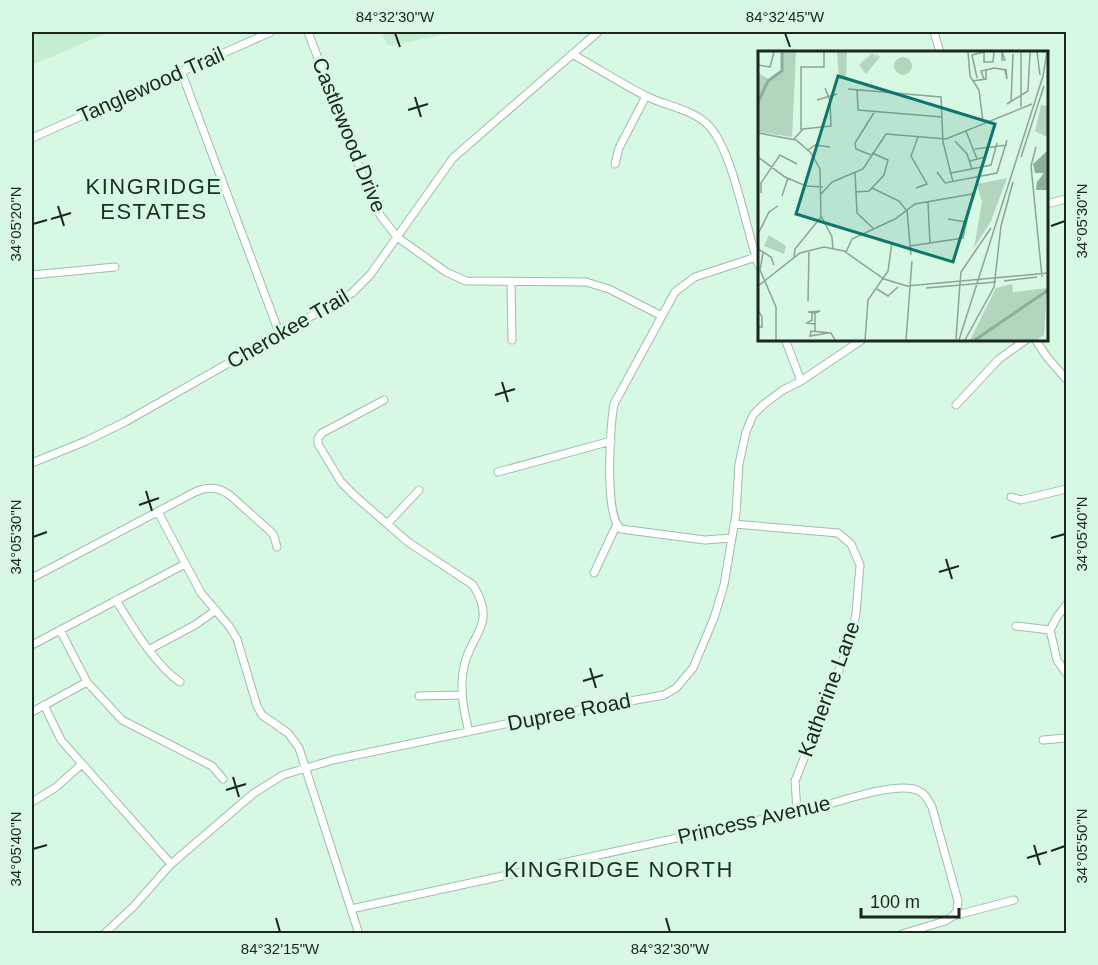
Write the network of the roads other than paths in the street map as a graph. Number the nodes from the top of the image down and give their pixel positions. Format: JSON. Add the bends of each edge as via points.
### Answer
{"nodes":[{"id":1,"x":271,"y":32,"type":"edge"},
{"id":2,"x":308,"y":32,"type":"edge"},
{"id":3,"x":598,"y":32,"type":"edge"},
{"id":4,"x":933,"y":33,"type":"edge"},
{"id":5,"x":940,"y":51,"type":"edge"},
{"id":6,"x":572,"y":54,"type":"junction"},
{"id":7,"x":181,"y":71,"type":"junction"},
{"id":8,"x":646,"y":96,"type":"junction"},
{"id":9,"x":32,"y":138,"type":"edge"},
{"id":10,"x":615,"y":164,"type":"dead end"},
{"id":11,"x":1066,"y":199,"type":"edge"},
{"id":12,"x":1047,"y":204,"type":"edge"},
{"id":13,"x":397,"y":237,"type":"junction"},
{"id":14,"x":756,"y":257,"type":"junction"},
{"id":15,"x":758,"y":263,"type":"edge"},
{"id":16,"x":115,"y":267,"type":"dead end"},
{"id":17,"x":32,"y":275,"type":"edge"},
{"id":18,"x":511,"y":282,"type":"junction"},
{"id":19,"x":662,"y":316,"type":"junction"},
{"id":20,"x":280,"y":335,"type":"junction"},
{"id":21,"x":512,"y":340,"type":"dead end"},
{"id":22,"x":786,"y":340,"type":"edge"},
{"id":23,"x":862,"y":340,"type":"edge"},
{"id":24,"x":1026,"y":340,"type":"edge"},
{"id":25,"x":1036,"y":340,"type":"edge"},
{"id":26,"x":1066,"y":379,"type":"edge"},
{"id":27,"x":801,"y":381,"type":"junction"},
{"id":28,"x":384,"y":400,"type":"dead end"},
{"id":29,"x":956,"y":405,"type":"dead end"},
{"id":30,"x":611,"y":441,"type":"junction"},
{"id":31,"x":32,"y":463,"type":"edge"},
{"id":32,"x":498,"y":472,"type":"dead end"},
{"id":33,"x":1066,"y":489,"type":"edge"},
{"id":34,"x":419,"y":490,"type":"dead end"},
{"id":35,"x":1011,"y":497,"type":"dead end"},
{"id":36,"x":158,"y":512,"type":"junction"},
{"id":37,"x":387,"y":524,"type":"junction"},
{"id":38,"x":734,"y":524,"type":"junction"},
{"id":39,"x":616,"y":526,"type":"junction"},
{"id":40,"x":731,"y":538,"type":"junction"},
{"id":41,"x":277,"y":546,"type":"dead end"},
{"id":42,"x":185,"y":564,"type":"junction"},
{"id":43,"x":594,"y":573,"type":"dead end"},
{"id":44,"x":32,"y":578,"type":"edge"},
{"id":45,"x":116,"y":600,"type":"junction"},
{"id":46,"x":1066,"y":605,"type":"edge"},
{"id":47,"x":216,"y":610,"type":"junction"},
{"id":48,"x":1016,"y":626,"type":"dead end"},
{"id":49,"x":60,"y":630,"type":"junction"},
{"id":50,"x":1050,"y":630,"type":"junction"},
{"id":51,"x":32,"y":645,"type":"edge"},
{"id":52,"x":150,"y":649,"type":"junction"},
{"id":53,"x":1066,"y":673,"type":"edge"},
{"id":54,"x":87,"y":682,"type":"junction"},
{"id":55,"x":180,"y":682,"type":"dead end"},
{"id":56,"x":462,"y":695,"type":"junction"},
{"id":57,"x":419,"y":696,"type":"dead end"},
{"id":58,"x":44,"y":705,"type":"junction"},
{"id":59,"x":32,"y":712,"type":"edge"},
{"id":60,"x":469,"y":732,"type":"junction"},
{"id":61,"x":1066,"y":738,"type":"edge"},
{"id":62,"x":1043,"y":740,"type":"dead end"},
{"id":63,"x":82,"y":764,"type":"junction"},
{"id":64,"x":306,"y":768,"type":"junction"},
{"id":65,"x":223,"y":779,"type":"dead end"},
{"id":66,"x":32,"y":802,"type":"edge"},
{"id":67,"x":797,"y":811,"type":"junction"},
{"id":68,"x":171,"y":864,"type":"junction"},
{"id":69,"x":1014,"y":900,"type":"dead end"},
{"id":70,"x":351,"y":909,"type":"junction"},
{"id":71,"x":953,"y":916,"type":"junction"},
{"id":72,"x":104,"y":933,"type":"edge"},
{"id":73,"x":359,"y":933,"type":"edge"},
{"id":74,"x":902,"y":933,"type":"edge"}],
"edges":[{"from":1,"to":7,"type":"street","name":"Tanglewood Trail"},
{"from":2,"to":13,"type":"street","name":"Castlewood Drive","via":[[369,195]]},
{"from":3,"to":6,"type":"street","name":"Cherokee Trail"},
{"from":4,"to":5,"type":"street"},
{"from":6,"to":8,"type":"street"},
{"from":6,"to":13,"type":"street","name":"Cherokee Trail","via":[[453,158]]},
{"from":7,"to":9,"type":"street","name":"Tanglewood Trail"},
{"from":7,"to":20,"type":"street"},
{"from":8,"to":10,"type":"street"},
{"from":8,"to":14,"type":"street","via":[[697,116],[721,143]]},
{"from":11,"to":12,"type":"street"},
{"from":13,"to":18,"type":"street","name":"Castlewood Drive","via":[[446,272],[466,281]]},
{"from":13,"to":20,"type":"street","name":"Cherokee Trail","via":[[352,293]]},
{"from":14,"to":15,"type":"street"},
{"from":14,"to":19,"type":"street","via":[[686,282],[675,292]]},
{"from":16,"to":17,"type":"street"},
{"from":18,"to":19,"type":"street","name":"Castlewood Drive","via":[[598,285]]},
{"from":18,"to":21,"type":"street"},
{"from":19,"to":30,"type":"street","via":[[614,404]]},
{"from":20,"to":31,"type":"street","name":"Cherokee Trail","via":[[116,427]]},
{"from":22,"to":27,"type":"street"},
{"from":23,"to":27,"type":"street","name":"Dupree Road"},
{"from":24,"to":29,"type":"street","via":[[999,359]]},
{"from":25,"to":26,"type":"street"},
{"from":27,"to":38,"type":"street","name":"Dupree Road","via":[[783,390],[753,415],[738,464]]},
{"from":28,"to":37,"type":"street","via":[[322,433],[318,444],[341,482]]},
{"from":30,"to":32,"type":"street"},
{"from":30,"to":39,"type":"street"},
{"from":33,"to":35,"type":"street","via":[[1022,500]]},
{"from":34,"to":37,"type":"street"},
{"from":36,"to":41,"type":"street","via":[[203,489],[219,489],[270,531]]},
{"from":36,"to":42,"type":"street"},
{"from":36,"to":44,"type":"street"},
{"from":37,"to":56,"type":"street","via":[[462,576],[478,594],[484,616],[463,670]]},
{"from":38,"to":40,"type":"street","name":"Dupree Road"},
{"from":38,"to":67,"type":"street","name":"Katherine Lane","via":[[838,533],[851,544],[860,565],[856,614],[848,647],[795,781]]},
{"from":39,"to":40,"type":"street","via":[[705,540]]},
{"from":39,"to":43,"type":"street"},
{"from":40,"to":60,"type":"street","name":"Dupree Road","via":[[714,618],[693,668],[676,688],[664,694]]},
{"from":42,"to":45,"type":"street"},
{"from":42,"to":47,"type":"street"},
{"from":45,"to":49,"type":"street"},
{"from":45,"to":52,"type":"street"},
{"from":46,"to":50,"type":"street"},
{"from":47,"to":52,"type":"street"},
{"from":47,"to":64,"type":"street","via":[[237,639],[262,715],[288,733]]},
{"from":48,"to":50,"type":"street"},
{"from":49,"to":51,"type":"street"},
{"from":49,"to":54,"type":"street"},
{"from":50,"to":53,"type":"street"},
{"from":52,"to":55,"type":"street"},
{"from":54,"to":58,"type":"street"},
{"from":54,"to":65,"type":"street","via":[[127,724],[212,766]]},
{"from":56,"to":57,"type":"street"},
{"from":56,"to":60,"type":"street"},
{"from":58,"to":59,"type":"street"},
{"from":58,"to":63,"type":"street","via":[[61,740]]},
{"from":60,"to":64,"type":"street","name":"Dupree Road"},
{"from":61,"to":62,"type":"street"},
{"from":63,"to":66,"type":"street"},
{"from":63,"to":68,"type":"street"},
{"from":64,"to":68,"type":"street","name":"Dupree Road","via":[[283,775],[254,793]]},
{"from":64,"to":70,"type":"street"},
{"from":67,"to":70,"type":"street","name":"Princess Avenue"},
{"from":67,"to":71,"type":"street","name":"Princess Avenue","via":[[876,792],[918,790],[932,807],[953,880],[958,901]]},
{"from":68,"to":72,"type":"street","name":"Dupree Road"},
{"from":69,"to":71,"type":"street"},
{"from":70,"to":73,"type":"street"},
{"from":71,"to":74,"type":"street"}]}
